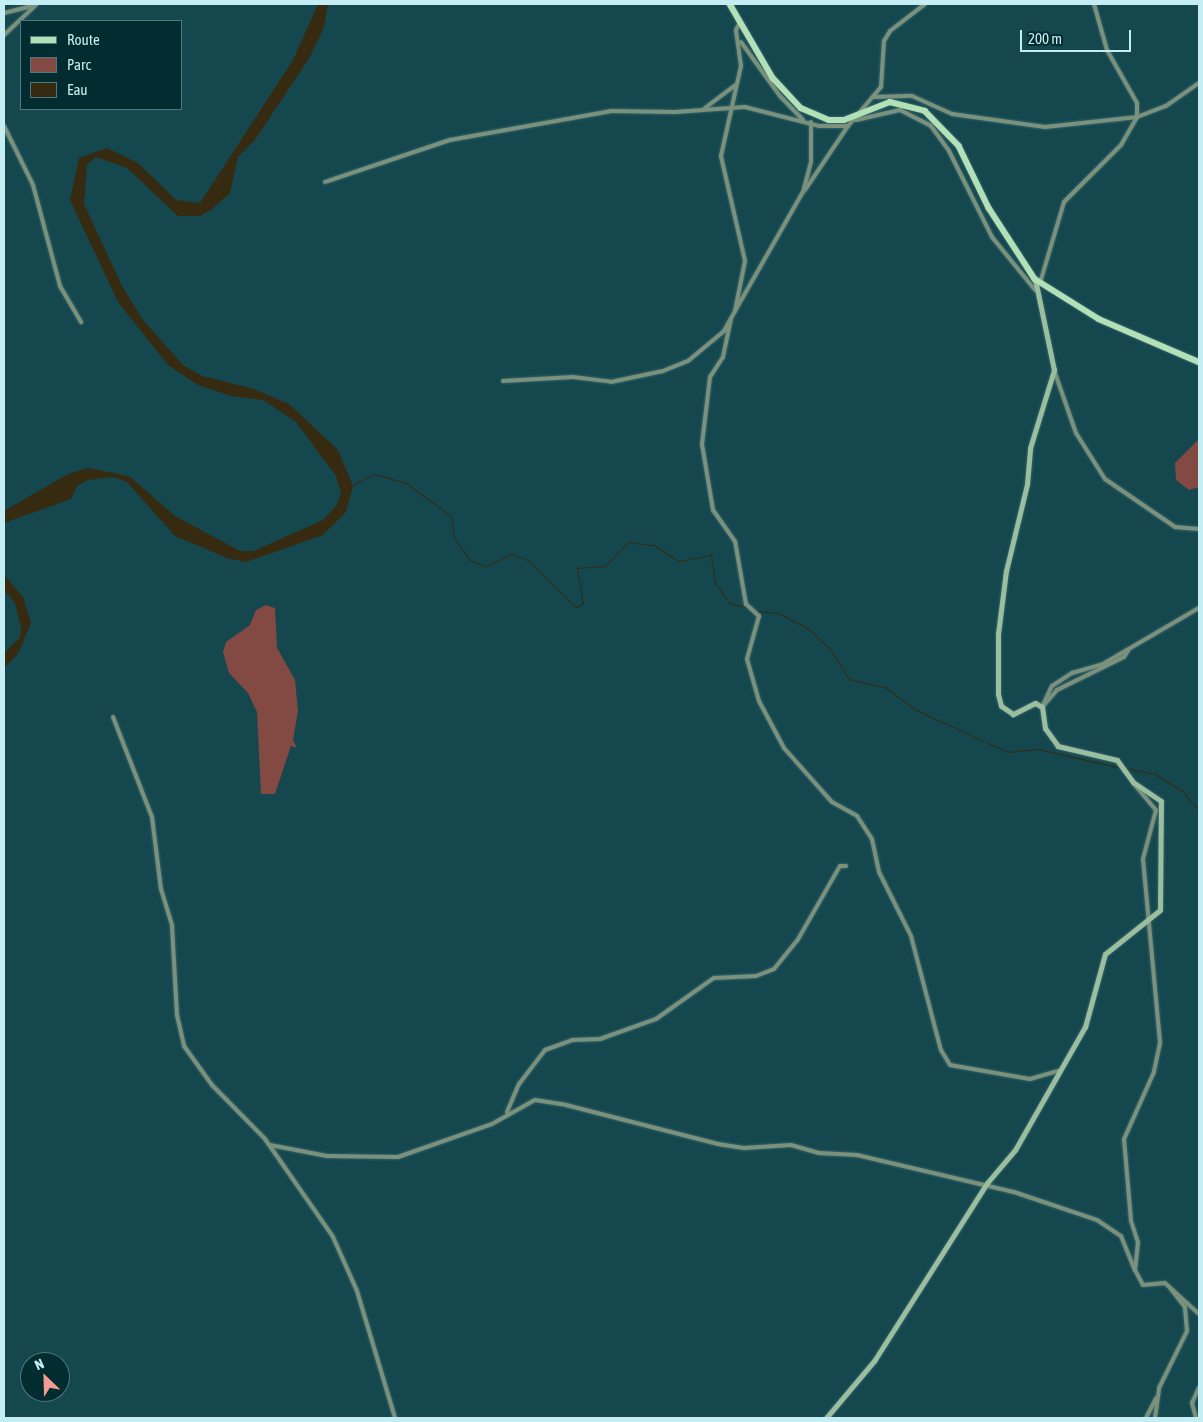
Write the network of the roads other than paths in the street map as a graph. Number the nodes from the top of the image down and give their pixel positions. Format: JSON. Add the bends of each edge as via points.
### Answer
{"nodes":[{"id":1,"x":730,"y":4,"type":"edge"},
{"id":2,"x":924,"y":4,"type":"edge"},
{"id":3,"x":1094,"y":4,"type":"edge"},
{"id":4,"x":4,"y":14,"type":"edge"},
{"id":5,"x":740,"y":22,"type":"junction"},
{"id":6,"x":4,"y":35,"type":"edge"},
{"id":7,"x":740,"y":40,"type":"junction"},
{"id":8,"x":1199,"y":83,"type":"edge"},
{"id":9,"x":735,"y":85,"type":"junction"},
{"id":10,"x":874,"y":97,"type":"junction"},
{"id":11,"x":731,"y":108,"type":"junction"},
{"id":12,"x":704,"y":109,"type":"junction"},
{"id":13,"x":860,"y":114,"type":"junction"},
{"id":14,"x":1137,"y":116,"type":"junction"},
{"id":15,"x":804,"y":120,"type":"junction"},
{"id":16,"x":856,"y":120,"type":"junction"},
{"id":17,"x":810,"y":122,"type":"junction"},
{"id":18,"x":4,"y":126,"type":"edge"},
{"id":19,"x":848,"y":126,"type":"junction"},
{"id":20,"x":325,"y":182,"type":"dead end"},
{"id":21,"x":803,"y":192,"type":"junction"},
{"id":22,"x":1037,"y":281,"type":"junction"},
{"id":23,"x":1035,"y":290,"type":"junction"},
{"id":24,"x":735,"y":311,"type":"junction"},
{"id":25,"x":731,"y":319,"type":"junction"},
{"id":26,"x":81,"y":322,"type":"dead end"},
{"id":27,"x":1199,"y":362,"type":"edge"},
{"id":28,"x":1054,"y":370,"type":"junction"},
{"id":29,"x":503,"y":381,"type":"dead end"},
{"id":30,"x":1199,"y":530,"type":"edge"},
{"id":31,"x":1199,"y":608,"type":"edge"},
{"id":32,"x":1130,"y":650,"type":"junction"},
{"id":33,"x":1042,"y":707,"type":"junction"},
{"id":34,"x":113,"y":717,"type":"dead end"},
{"id":35,"x":1133,"y":782,"type":"junction"},
{"id":36,"x":846,"y":866,"type":"dead end"},
{"id":37,"x":1149,"y":921,"type":"junction"},
{"id":38,"x":1062,"y":1070,"type":"junction"},
{"id":39,"x":507,"y":1112,"type":"junction"},
{"id":40,"x":270,"y":1146,"type":"junction"},
{"id":41,"x":986,"y":1185,"type":"junction"},
{"id":42,"x":1135,"y":1270,"type":"junction"},
{"id":43,"x":1169,"y":1286,"type":"junction"},
{"id":44,"x":1199,"y":1314,"type":"edge"},
{"id":45,"x":1199,"y":1387,"type":"edge"},
{"id":46,"x":1156,"y":1397,"type":"junction"},
{"id":47,"x":395,"y":1418,"type":"edge"},
{"id":48,"x":826,"y":1418,"type":"edge"},
{"id":49,"x":1146,"y":1418,"type":"edge"},
{"id":50,"x":1155,"y":1418,"type":"edge"},
{"id":51,"x":1196,"y":1418,"type":"edge"}],
"edges":[{"from":1,"to":5,"type":"main road"},
{"from":2,"to":10,"type":"street","via":[[890,31],[884,41],[881,87]]},
{"from":3,"to":14,"type":"street","via":[[1107,50],[1136,103]]},
{"from":4,"to":6,"type":"street","via":[[36,5]]},
{"from":5,"to":7,"type":"street","via":[[736,30]]},
{"from":5,"to":13,"type":"main road","via":[[773,78],[801,108],[829,120]]},
{"from":7,"to":9,"type":"street","via":[[741,66]]},
{"from":7,"to":15,"type":"street","via":[[780,96]]},
{"from":8,"to":14,"type":"street","via":[[1166,106]]},
{"from":9,"to":11,"type":"street"},
{"from":9,"to":12,"type":"street"},
{"from":10,"to":13,"type":"street"},
{"from":10,"to":14,"type":"street","via":[[912,96],[952,114],[1045,127]]},
{"from":11,"to":12,"type":"street"},
{"from":11,"to":15,"type":"street","via":[[771,111]]},
{"from":11,"to":24,"type":"street","via":[[720,156],[745,261]]},
{"from":12,"to":20,"type":"street","via":[[611,111],[450,140]]},
{"from":13,"to":16,"type":"street"},
{"from":13,"to":22,"type":"main road","via":[[900,102],[936,119],[959,146],[989,208]]},
{"from":14,"to":22,"type":"street","via":[[1121,145],[1064,202]]},
{"from":15,"to":17,"type":"street"},
{"from":16,"to":19,"type":"street"},
{"from":16,"to":23,"type":"street","via":[[900,110],[931,126],[949,151],[992,237]]},
{"from":17,"to":19,"type":"street","via":[[833,128]]},
{"from":17,"to":21,"type":"street","via":[[811,162]]},
{"from":18,"to":26,"type":"street","via":[[33,185],[60,286]]},
{"from":19,"to":21,"type":"street"},
{"from":21,"to":24,"type":"street"},
{"from":22,"to":23,"type":"street"},
{"from":22,"to":27,"type":"main road","via":[[1099,319]]},
{"from":23,"to":28,"type":"street"},
{"from":24,"to":25,"type":"street"},
{"from":25,"to":29,"type":"street","via":[[705,350],[663,371],[611,382],[573,378]]},
{"from":25,"to":38,"type":"street","via":[[723,357],[710,377],[702,444],[713,510],[735,541],[746,604],[759,616],[747,659],[759,701],[784,748],[832,802],[857,816],[872,839],[879,872],[911,936],[941,1050],[950,1065],[1030,1079]]},
{"from":28,"to":30,"type":"street","via":[[1076,433],[1104,479],[1175,527]]},
{"from":28,"to":33,"type":"street","via":[[1030,448],[1027,484],[1006,571],[997,649],[1001,706],[1013,714],[1035,703]]},
{"from":31,"to":32,"type":"street"},
{"from":32,"to":33,"type":"street","via":[[1124,657],[1057,690]]},
{"from":32,"to":33,"type":"street","via":[[1072,673],[1052,686]]},
{"from":33,"to":35,"type":"street","via":[[1045,728],[1058,746],[1100,754],[1120,764]]},
{"from":34,"to":40,"type":"street","via":[[152,817],[161,889],[172,926],[181,1038],[212,1084]]},
{"from":35,"to":37,"type":"street","via":[[1156,810],[1143,859]]},
{"from":35,"to":37,"type":"street","via":[[1161,801],[1164,823],[1162,898],[1160,910]]},
{"from":36,"to":39,"type":"street","via":[[840,866],[797,941],[774,969],[756,976],[714,978],[656,1019],[600,1039],[572,1040],[545,1050],[519,1084]]},
{"from":37,"to":38,"type":"street","via":[[1105,954],[1094,1006]]},
{"from":37,"to":42,"type":"street","via":[[1160,1043],[1154,1072],[1124,1139],[1132,1220],[1138,1242]]},
{"from":38,"to":41,"type":"street","via":[[1015,1150]]},
{"from":39,"to":40,"type":"street","via":[[492,1124],[398,1157],[327,1156]]},
{"from":39,"to":41,"type":"street","via":[[535,1100],[718,1144],[744,1148],[791,1145],[819,1153],[857,1155]]},
{"from":40,"to":47,"type":"street","via":[[343,1255]]},
{"from":41,"to":42,"type":"street","via":[[1098,1220],[1120,1236]]},
{"from":41,"to":48,"type":"street","via":[[874,1361]]},
{"from":42,"to":43,"type":"street","via":[[1143,1285]]},
{"from":43,"to":44,"type":"street"},
{"from":43,"to":46,"type":"street","via":[[1185,1307],[1187,1332]]},
{"from":45,"to":51,"type":"street","via":[[1192,1403]]},
{"from":46,"to":49,"type":"street"},
{"from":46,"to":50,"type":"street"}]}
